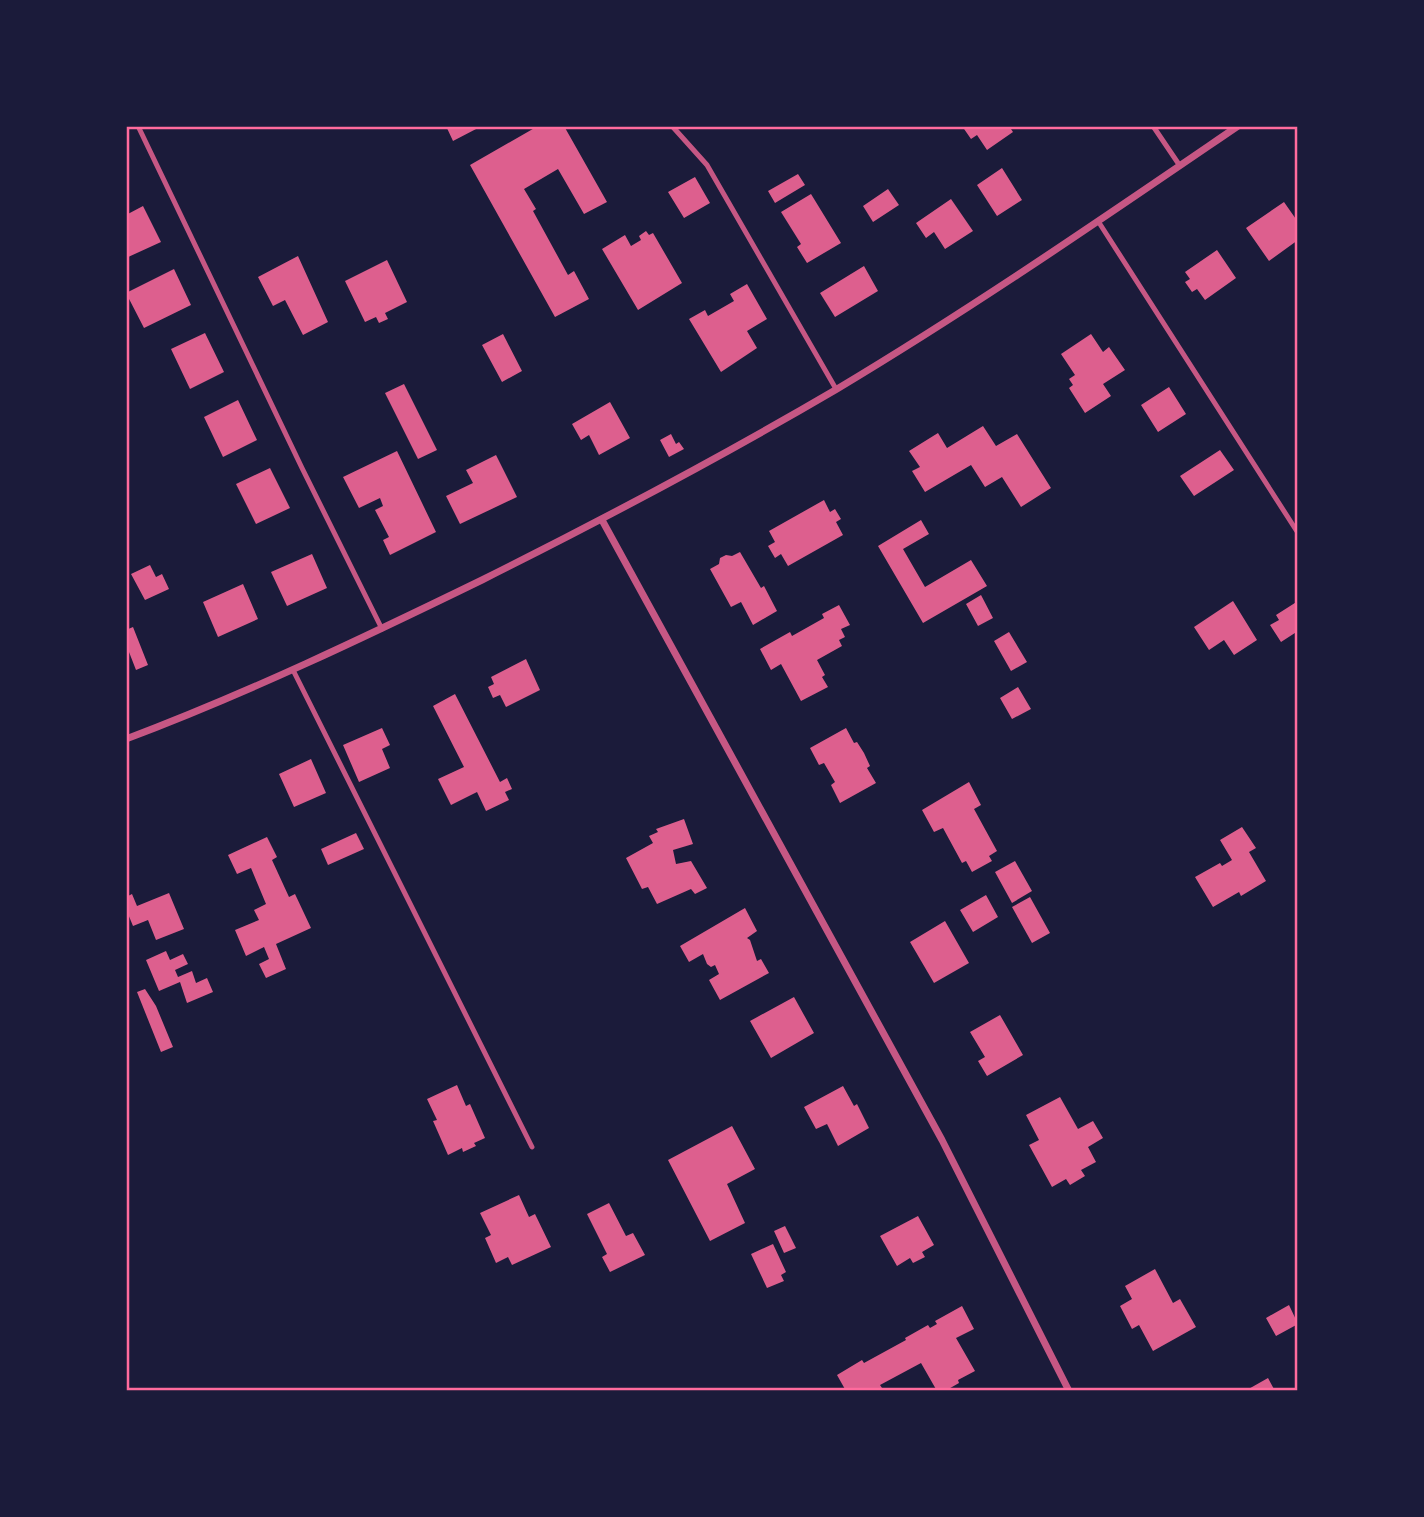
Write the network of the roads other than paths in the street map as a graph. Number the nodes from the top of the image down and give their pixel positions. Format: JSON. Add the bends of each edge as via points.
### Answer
{"nodes":[{"id":1,"x":138,"y":126,"type":"edge"},
{"id":2,"x":672,"y":126,"type":"edge"},
{"id":3,"x":1153,"y":126,"type":"edge"},
{"id":4,"x":1238,"y":126,"type":"edge"},
{"id":5,"x":1180,"y":166,"type":"junction"},
{"id":6,"x":1098,"y":222,"type":"junction"},
{"id":7,"x":836,"y":389,"type":"junction"},
{"id":8,"x":602,"y":520,"type":"junction"},
{"id":9,"x":1298,"y":533,"type":"edge"},
{"id":10,"x":382,"y":629,"type":"junction"},
{"id":11,"x":293,"y":670,"type":"junction"},
{"id":12,"x":126,"y":739,"type":"edge"},
{"id":13,"x":532,"y":1147,"type":"dead end"},
{"id":14,"x":1069,"y":1391,"type":"edge"}],
"edges":[{"from":1,"to":10,"type":"lane"},
{"from":2,"to":7,"type":"lane","via":[[707,165]]},
{"from":3,"to":5,"type":"lane"},
{"from":4,"to":5,"type":"street"},
{"from":5,"to":6,"type":"street"},
{"from":6,"to":7,"type":"street"},
{"from":6,"to":9,"type":"lane"},
{"from":7,"to":8,"type":"street"},
{"from":8,"to":10,"type":"street"},
{"from":8,"to":14,"type":"street","via":[[942,1140]]},
{"from":10,"to":11,"type":"street"},
{"from":11,"to":12,"type":"street"},
{"from":11,"to":13,"type":"lane"}]}
